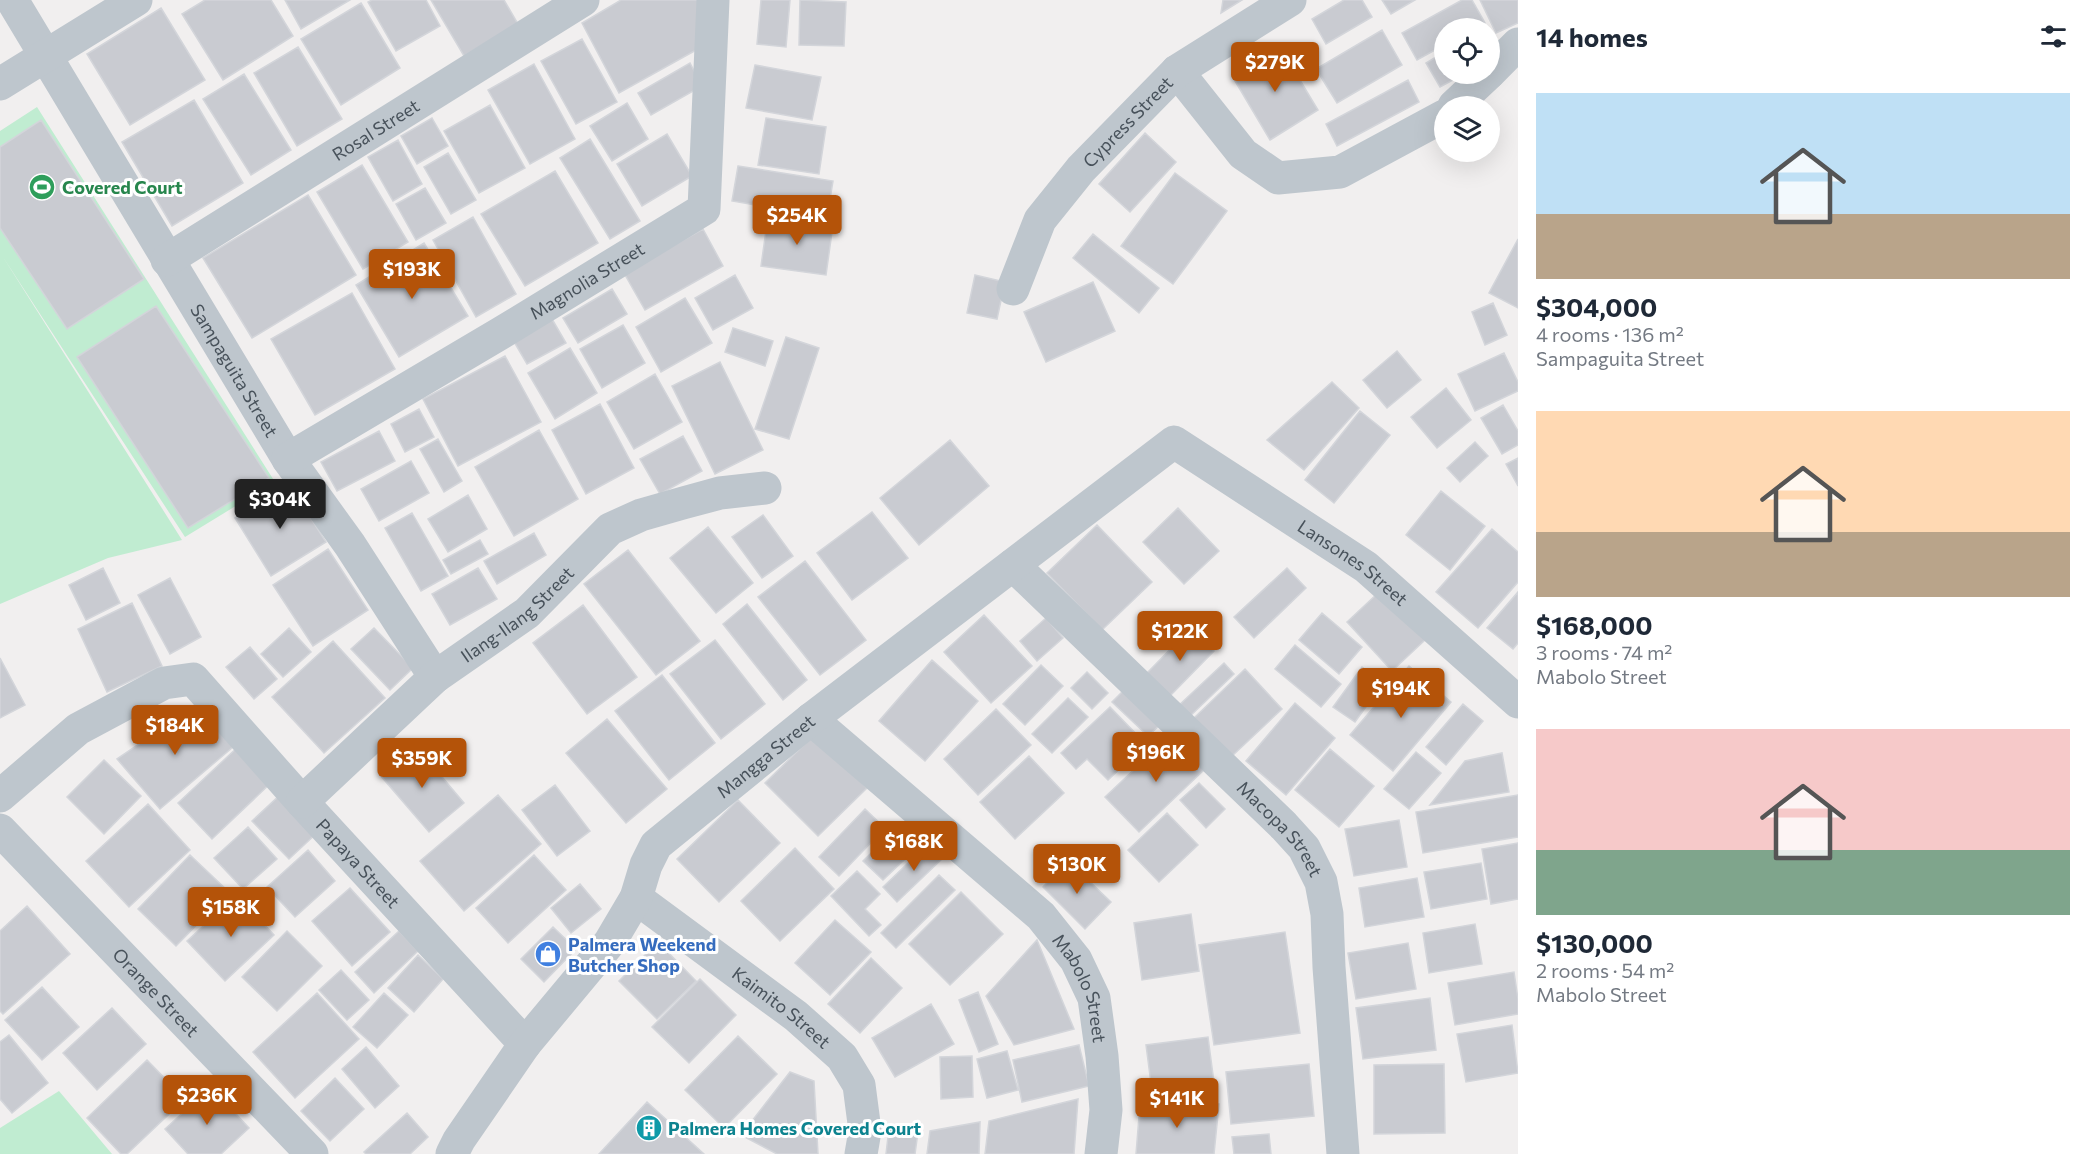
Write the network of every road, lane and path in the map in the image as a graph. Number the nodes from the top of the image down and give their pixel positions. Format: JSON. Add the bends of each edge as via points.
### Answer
{"nodes":[{"id":1,"x":12,"y":0,"type":"edge"},
{"id":2,"x":136,"y":0,"type":"edge"},
{"id":3,"x":583,"y":0,"type":"edge"},
{"id":4,"x":713,"y":0,"type":"edge"},
{"id":5,"x":1290,"y":0,"type":"edge"},
{"id":6,"x":1518,"y":44,"type":"edge"},
{"id":7,"x":45,"y":56,"type":"junction"},
{"id":8,"x":1500,"y":62,"type":"edge"},
{"id":9,"x":1178,"y":71,"type":"junction"},
{"id":10,"x":0,"y":84,"type":"edge"},
{"id":11,"x":1477,"y":84,"type":"edge"},
{"id":12,"x":1465,"y":96,"type":"edge"},
{"id":13,"x":1434,"y":121,"type":"edge"},
{"id":14,"x":167,"y":260,"type":"junction"},
{"id":15,"x":1012,"y":289,"type":"dead end"},
{"id":16,"x":1174,"y":442,"type":"joint"},
{"id":17,"x":288,"y":459,"type":"junction"},
{"id":18,"x":765,"y":488,"type":"dead end"},
{"id":19,"x":1013,"y":565,"type":"junction"},
{"id":20,"x":435,"y":677,"type":"junction"},
{"id":21,"x":1518,"y":702,"type":"edge"},
{"id":22,"x":811,"y":718,"type":"junction"},
{"id":23,"x":0,"y":796,"type":"edge"},
{"id":24,"x":302,"y":802,"type":"junction"},
{"id":25,"x":0,"y":830,"type":"edge"},
{"id":26,"x":636,"y":898,"type":"junction"},
{"id":27,"x":525,"y":1044,"type":"junction"},
{"id":28,"x":312,"y":1154,"type":"edge"},
{"id":29,"x":452,"y":1154,"type":"edge"},
{"id":30,"x":861,"y":1154,"type":"edge"},
{"id":31,"x":1101,"y":1154,"type":"edge"},
{"id":32,"x":1343,"y":1154,"type":"edge"}],
"edges":[{"from":1,"to":7,"type":"street","name":"Sampaguita Street"},
{"from":2,"to":7,"type":"street"},
{"from":3,"to":14,"type":"street","name":"Rosal Street"},
{"from":4,"to":17,"type":"street","name":"Magnolia Street","via":[[704,209]]},
{"from":5,"to":9,"type":"street","name":"Cypress Street"},
{"from":6,"to":8,"type":"street"},
{"from":7,"to":10,"type":"street"},
{"from":7,"to":14,"type":"street","name":"Sampaguita Street"},
{"from":9,"to":13,"type":"street","via":[[1244,154],[1278,178],[1340,172]]},
{"from":9,"to":15,"type":"street","name":"Cypress Street","via":[[1081,168],[1040,220]]},
{"from":11,"to":12,"type":"street"},
{"from":14,"to":17,"type":"street","name":"Sampaguita Street"},
{"from":16,"to":19,"type":"street","name":"Mangga Street"},
{"from":16,"to":21,"type":"street","name":"Lansones Street","via":[[1366,567]]},
{"from":17,"to":20,"type":"street","name":"Sampaguita Street","via":[[350,545]]},
{"from":18,"to":20,"type":"street","name":"Ilang-Ilang Street","via":[[720,493],[641,515],[610,529],[527,613]]},
{"from":19,"to":22,"type":"street","name":"Mangga Street"},
{"from":19,"to":32,"type":"street","name":"Macopa Street","via":[[1304,848],[1321,882],[1328,914]]},
{"from":20,"to":24,"type":"street","name":"Ilang-Ilang Street"},
{"from":22,"to":26,"type":"street","name":"Mangga Street","via":[[656,845]]},
{"from":22,"to":31,"type":"street","name":"Mabolo Street","via":[[1041,916],[1076,960],[1094,998],[1102,1056],[1106,1110]]},
{"from":23,"to":24,"type":"street","name":"Papaya Street","via":[[78,729],[164,683],[193,679]]},
{"from":24,"to":27,"type":"street","name":"Papaya Street"},
{"from":25,"to":28,"type":"street","name":"Orange Street"},
{"from":26,"to":27,"type":"street","name":"Mangga Street","via":[[610,942]]},
{"from":26,"to":30,"type":"street","name":"Kaimito Street","via":[[796,1016],[842,1057],[858,1085],[865,1131]]},
{"from":27,"to":29,"type":"street","name":"Mangga Street"}]}
